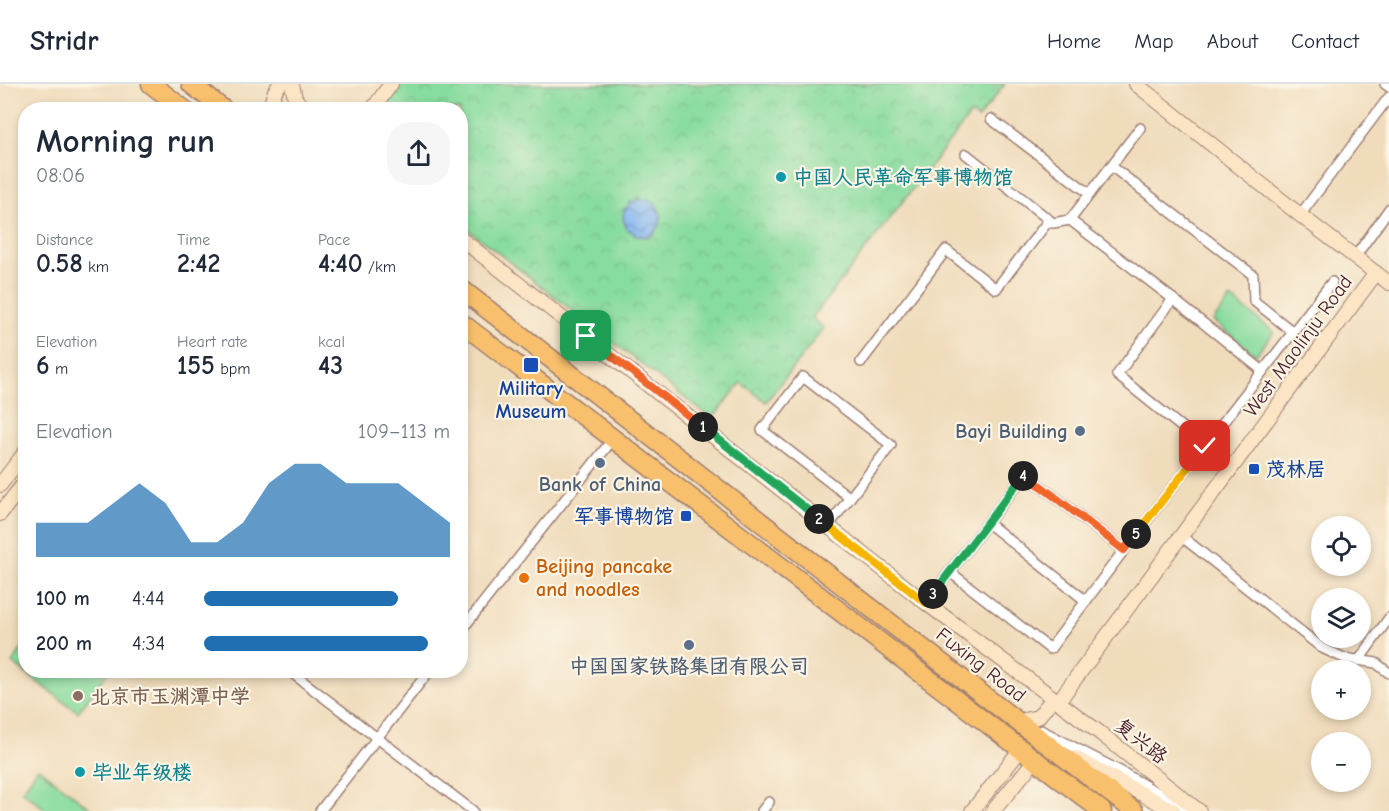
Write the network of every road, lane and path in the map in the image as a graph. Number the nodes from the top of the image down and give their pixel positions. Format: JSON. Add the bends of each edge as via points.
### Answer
{"nodes":[{"id":1,"x":151,"y":84,"type":"edge"},
{"id":2,"x":191,"y":84,"type":"edge"},
{"id":3,"x":292,"y":84,"type":"edge"},
{"id":4,"x":391,"y":84,"type":"edge"},
{"id":5,"x":1136,"y":84,"type":"edge"},
{"id":6,"x":1385,"y":84,"type":"edge"},
{"id":7,"x":273,"y":86,"type":"edge"},
{"id":8,"x":1389,"y":87,"type":"edge"},
{"id":9,"x":1389,"y":97,"type":"edge"},
{"id":10,"x":174,"y":102,"type":"edge"},
{"id":11,"x":214,"y":102,"type":"edge"},
{"id":12,"x":270,"y":102,"type":"edge"},
{"id":13,"x":298,"y":102,"type":"edge"},
{"id":14,"x":378,"y":102,"type":"edge"},
{"id":15,"x":991,"y":118,"type":"dead end"},
{"id":16,"x":1140,"y":128,"type":"dead end"},
{"id":17,"x":966,"y":154,"type":"dead end"},
{"id":18,"x":1111,"y":166,"type":"junction"},
{"id":19,"x":1090,"y":194,"type":"junction"},
{"id":20,"x":1389,"y":209,"type":"edge"},
{"id":21,"x":1300,"y":215,"type":"junction"},
{"id":22,"x":1049,"y":220,"type":"junction"},
{"id":23,"x":1070,"y":220,"type":"junction"},
{"id":24,"x":468,"y":244,"type":"edge"},
{"id":25,"x":1355,"y":257,"type":"junction"},
{"id":26,"x":1376,"y":273,"type":"junction"},
{"id":27,"x":1332,"y":282,"type":"dead end"},
{"id":28,"x":1389,"y":283,"type":"edge"},
{"id":29,"x":468,"y":294,"type":"edge"},
{"id":30,"x":1173,"y":299,"type":"junction"},
{"id":31,"x":468,"y":328,"type":"edge"},
{"id":32,"x":1293,"y":332,"type":"junction"},
{"id":33,"x":861,"y":362,"type":"dead end"},
{"id":34,"x":1263,"y":372,"type":"junction"},
{"id":35,"x":613,"y":439,"type":"junction"},
{"id":36,"x":1205,"y":446,"type":"junction"},
{"id":37,"x":18,"y":461,"type":"edge"},
{"id":38,"x":0,"y":485,"type":"edge"},
{"id":39,"x":18,"y":491,"type":"edge"},
{"id":40,"x":849,"y":497,"type":"junction"},
{"id":41,"x":0,"y":514,"type":"edge"},
{"id":42,"x":988,"y":523,"type":"junction"},
{"id":43,"x":828,"y":526,"type":"junction"},
{"id":44,"x":1181,"y":536,"type":"junction"},
{"id":45,"x":1124,"y":550,"type":"junction"},
{"id":46,"x":950,"y":572,"type":"junction"},
{"id":47,"x":1086,"y":601,"type":"junction"},
{"id":48,"x":926,"y":603,"type":"junction"},
{"id":49,"x":1389,"y":618,"type":"edge"},
{"id":50,"x":468,"y":622,"type":"edge"},
{"id":51,"x":1359,"y":660,"type":"joint"},
{"id":52,"x":1371,"y":662,"type":"edge"},
{"id":53,"x":1389,"y":673,"type":"edge"},
{"id":54,"x":298,"y":678,"type":"edge"},
{"id":55,"x":424,"y":678,"type":"edge"},
{"id":56,"x":983,"y":695,"type":"junction"},
{"id":57,"x":1056,"y":700,"type":"junction"},
{"id":58,"x":1024,"y":720,"type":"junction"},
{"id":59,"x":377,"y":738,"type":"junction"},
{"id":60,"x":1040,"y":738,"type":"junction"},
{"id":61,"x":1028,"y":754,"type":"junction"},
{"id":62,"x":1006,"y":767,"type":"junction"},
{"id":63,"x":1019,"y":778,"type":"junction"},
{"id":64,"x":769,"y":802,"type":"dead end"},
{"id":65,"x":320,"y":811,"type":"edge"},
{"id":66,"x":472,"y":811,"type":"edge"},
{"id":67,"x":762,"y":811,"type":"edge"},
{"id":68,"x":972,"y":811,"type":"edge"},
{"id":69,"x":993,"y":811,"type":"edge"},
{"id":70,"x":1102,"y":811,"type":"edge"},
{"id":71,"x":1134,"y":811,"type":"edge"},
{"id":72,"x":1174,"y":811,"type":"edge"},
{"id":73,"x":1189,"y":811,"type":"edge"},
{"id":74,"x":1198,"y":811,"type":"edge"}],
"edges":[{"from":1,"to":10,"type":"highway"},
{"from":2,"to":11,"type":"highway"},
{"from":3,"to":13,"type":"street"},
{"from":4,"to":14,"type":"street"},
{"from":5,"to":21,"type":"street"},
{"from":6,"to":8,"type":"street"},
{"from":7,"to":12,"type":"street"},
{"from":9,"to":21,"type":"street"},
{"from":15,"to":19,"type":"street"},
{"from":16,"to":18,"type":"street"},
{"from":17,"to":22,"type":"street"},
{"from":18,"to":19,"type":"street"},
{"from":18,"to":32,"type":"street","via":[[1252,275],[1254,301]]},
{"from":19,"to":23,"type":"street"},
{"from":20,"to":25,"type":"street"},
{"from":21,"to":25,"type":"street"},
{"from":22,"to":23,"type":"street"},
{"from":22,"to":33,"type":"street","via":[[996,288],[946,250]]},
{"from":23,"to":30,"type":"street"},
{"from":24,"to":43,"type":"street","name":"Fuxing Road"},
{"from":25,"to":26,"type":"street"},
{"from":26,"to":28,"type":"street"},
{"from":26,"to":44,"type":"street","name":"West Maolinju Road"},
{"from":27,"to":32,"type":"street"},
{"from":29,"to":56,"type":"highway","name":"Fuxing Road"},
{"from":30,"to":34,"type":"street"},
{"from":30,"to":36,"type":"street","via":[[1116,375]]},
{"from":31,"to":35,"type":"highway"},
{"from":32,"to":34,"type":"street"},
{"from":34,"to":36,"type":"street"},
{"from":35,"to":50,"type":"street"},
{"from":35,"to":61,"type":"highway"},
{"from":36,"to":45,"type":"street"},
{"from":37,"to":38,"type":"street"},
{"from":39,"to":41,"type":"street"},
{"from":40,"to":40,"type":"street","via":[[891,445],[803,377],[762,430]]},
{"from":40,"to":43,"type":"street"},
{"from":42,"to":45,"type":"street","via":[[1025,474]]},
{"from":42,"to":46,"type":"street"},
{"from":42,"to":47,"type":"street"},
{"from":43,"to":48,"type":"street","name":"Fuxing Road"},
{"from":44,"to":51,"type":"street","via":[[1322,648]]},
{"from":44,"to":57,"type":"street","name":"West Maolinju Road"},
{"from":45,"to":47,"type":"street"},
{"from":46,"to":47,"type":"street","via":[[1050,648]]},
{"from":46,"to":48,"type":"street"},
{"from":48,"to":57,"type":"street","name":"Fuxing Road"},
{"from":49,"to":51,"type":"street"},
{"from":52,"to":53,"type":"street"},
{"from":54,"to":59,"type":"street"},
{"from":55,"to":59,"type":"street"},
{"from":56,"to":58,"type":"street"},
{"from":56,"to":60,"type":"highway","name":"Fuxing Road"},
{"from":57,"to":58,"type":"street","name":"West Maolinju Road","via":[[1038,717]]},
{"from":57,"to":74,"type":"street","name":"复兴路"},
{"from":58,"to":73,"type":"street"},
{"from":59,"to":65,"type":"street"},
{"from":59,"to":66,"type":"street"},
{"from":60,"to":71,"type":"highway","name":"Fuxing Road"},
{"from":60,"to":72,"type":"street"},
{"from":61,"to":62,"type":"street"},
{"from":61,"to":63,"type":"street"},
{"from":61,"to":70,"type":"highway"},
{"from":62,"to":63,"type":"street"},
{"from":62,"to":68,"type":"street"},
{"from":63,"to":69,"type":"street"},
{"from":64,"to":67,"type":"street"}]}
